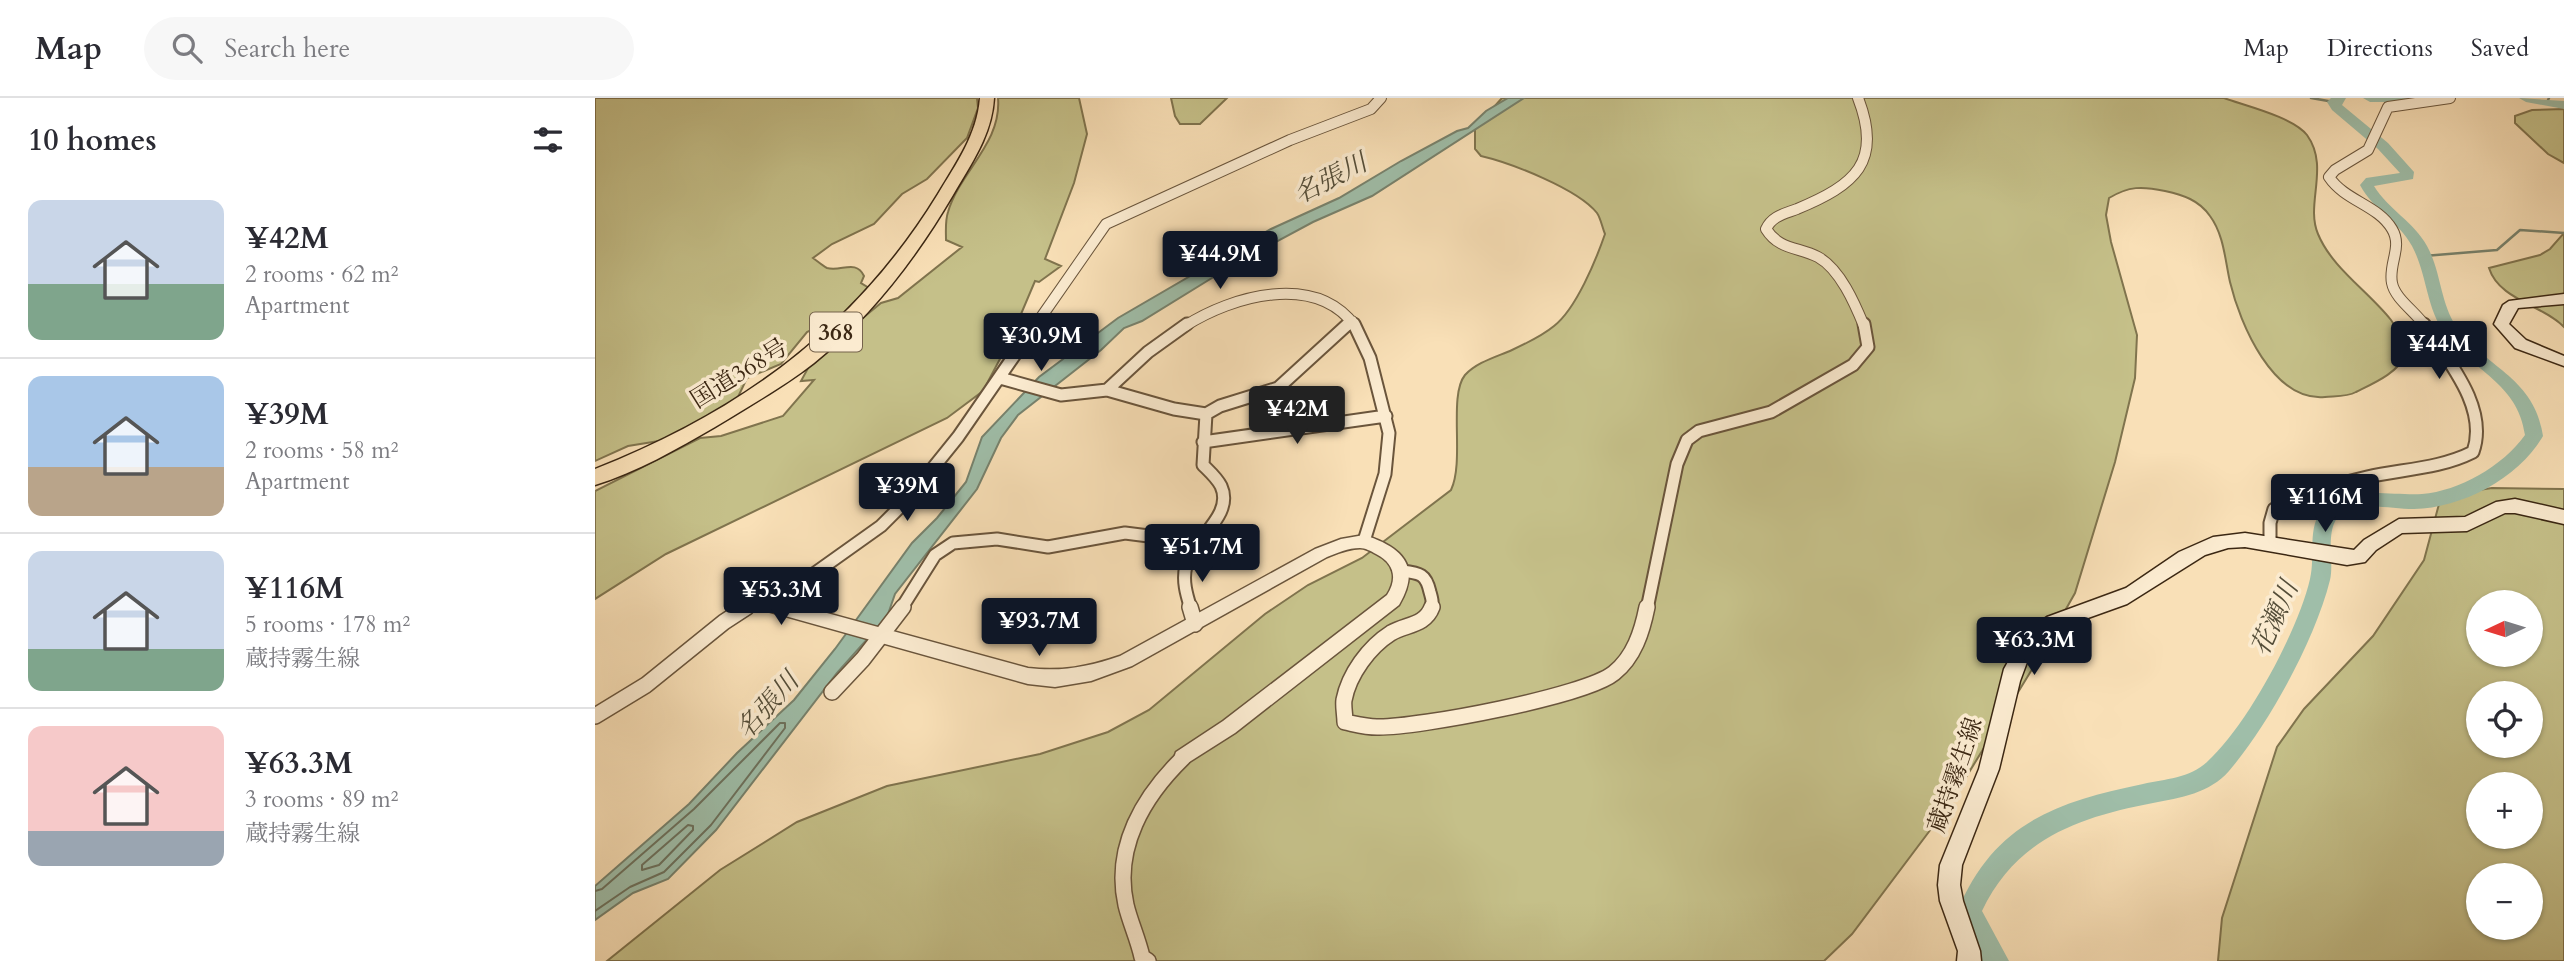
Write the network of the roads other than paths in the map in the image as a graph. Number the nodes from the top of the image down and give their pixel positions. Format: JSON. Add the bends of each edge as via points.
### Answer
{"nodes":[{"id":1,"x":987,"y":98,"type":"edge"},
{"id":2,"x":1381,"y":98,"type":"edge"},
{"id":3,"x":1858,"y":98,"type":"edge"},
{"id":4,"x":2451,"y":98,"type":"edge"},
{"id":5,"x":2564,"y":299,"type":"edge"},
{"id":6,"x":1352,"y":321,"type":"junction"},
{"id":7,"x":2564,"y":361,"type":"edge"},
{"id":8,"x":1007,"y":380,"type":"junction"},
{"id":9,"x":1107,"y":390,"type":"junction"},
{"id":10,"x":1206,"y":414,"type":"junction"},
{"id":11,"x":1386,"y":416,"type":"junction"},
{"id":12,"x":1203,"y":442,"type":"junction"},
{"id":13,"x":595,"y":477,"type":"edge"},
{"id":14,"x":2564,"y":517,"type":"edge"},
{"id":15,"x":1364,"y":541,"type":"junction"},
{"id":16,"x":1196,"y":542,"type":"junction"},
{"id":17,"x":2270,"y":543,"type":"junction"},
{"id":18,"x":1402,"y":570,"type":"junction"},
{"id":19,"x":757,"y":601,"type":"junction"},
{"id":20,"x":1195,"y":624,"type":"junction"},
{"id":21,"x":881,"y":636,"type":"junction"},
{"id":22,"x":832,"y":692,"type":"dead end"},
{"id":23,"x":596,"y":713,"type":"edge"},
{"id":24,"x":1183,"y":758,"type":"joint"},
{"id":25,"x":1148,"y":961,"type":"edge"},
{"id":26,"x":1969,"y":961,"type":"edge"}],
"edges":[{"from":1,"to":13,"type":"highway","name":"国道368号","number":"368","via":[[987,114],[976,142],[936,211],[867,303],[809,358],[719,416],[668,445]]},
{"from":2,"to":8,"type":"street","via":[[1371,109],[1290,140],[1106,224]]},
{"from":3,"to":18,"type":"street","via":[[1869,134],[1864,162],[1834,190],[1777,216],[1766,229],[1777,243],[1816,256],[1831,268],[1864,324],[1869,345],[1853,365],[1771,412],[1699,431],[1687,440],[1677,464],[1643,627],[1628,660],[1598,683],[1548,697],[1408,726],[1345,722],[1344,700],[1358,664],[1391,633],[1429,615],[1433,604],[1427,578]]},
{"from":4,"to":17,"type":"street","via":[[2388,107],[2368,150],[2329,177],[2338,191],[2376,213],[2394,231],[2398,250],[2391,269],[2393,288],[2416,314],[2472,405],[2478,439],[2473,452],[2445,465],[2369,476],[2297,498],[2274,509]]},
{"from":5,"to":7,"type":"main road","via":[[2514,304],[2501,324],[2521,346]]},
{"from":6,"to":9,"type":"street","via":[[1323,301],[1299,295],[1245,299],[1204,314],[1166,338]]},
{"from":6,"to":10,"type":"street","via":[[1278,388]]},
{"from":6,"to":11,"type":"street","via":[[1366,344]]},
{"from":8,"to":9,"type":"street","via":[[1061,395]]},
{"from":8,"to":19,"type":"street","via":[[881,526],[808,578]]},
{"from":9,"to":10,"type":"street"},
{"from":10,"to":12,"type":"street"},
{"from":11,"to":12,"type":"street"},
{"from":11,"to":15,"type":"street","via":[[1387,456]]},
{"from":12,"to":16,"type":"street","via":[[1203,465],[1220,485],[1224,501]]},
{"from":14,"to":17,"type":"main road","name":"蔵持霧生線","via":[[2515,506],[2502,507],[2467,524],[2399,526],[2359,557]]},
{"from":15,"to":18,"type":"street","via":[[1394,555]]},
{"from":15,"to":20,"type":"street","via":[[1321,553]]},
{"from":16,"to":20,"type":"street","via":[[1186,562],[1184,582]]},
{"from":16,"to":21,"type":"street","via":[[1125,533],[1048,547],[997,539],[953,543],[935,555]]},
{"from":17,"to":26,"type":"main road","name":"蔵持霧生線","via":[[2228,539],[2210,543],[2129,595],[2030,639],[2018,658],[1988,774],[1951,865],[1949,886]]},
{"from":18,"to":24,"type":"street","via":[[1401,587],[1380,612]]},
{"from":19,"to":21,"type":"street"},
{"from":19,"to":23,"type":"street","via":[[646,685]]},
{"from":20,"to":21,"type":"street","via":[[1126,661],[1091,674],[1055,679],[1005,671]]},
{"from":21,"to":22,"type":"street"},
{"from":24,"to":25,"type":"street","via":[[1154,787],[1133,828],[1124,867],[1126,903],[1142,957]]}]}
